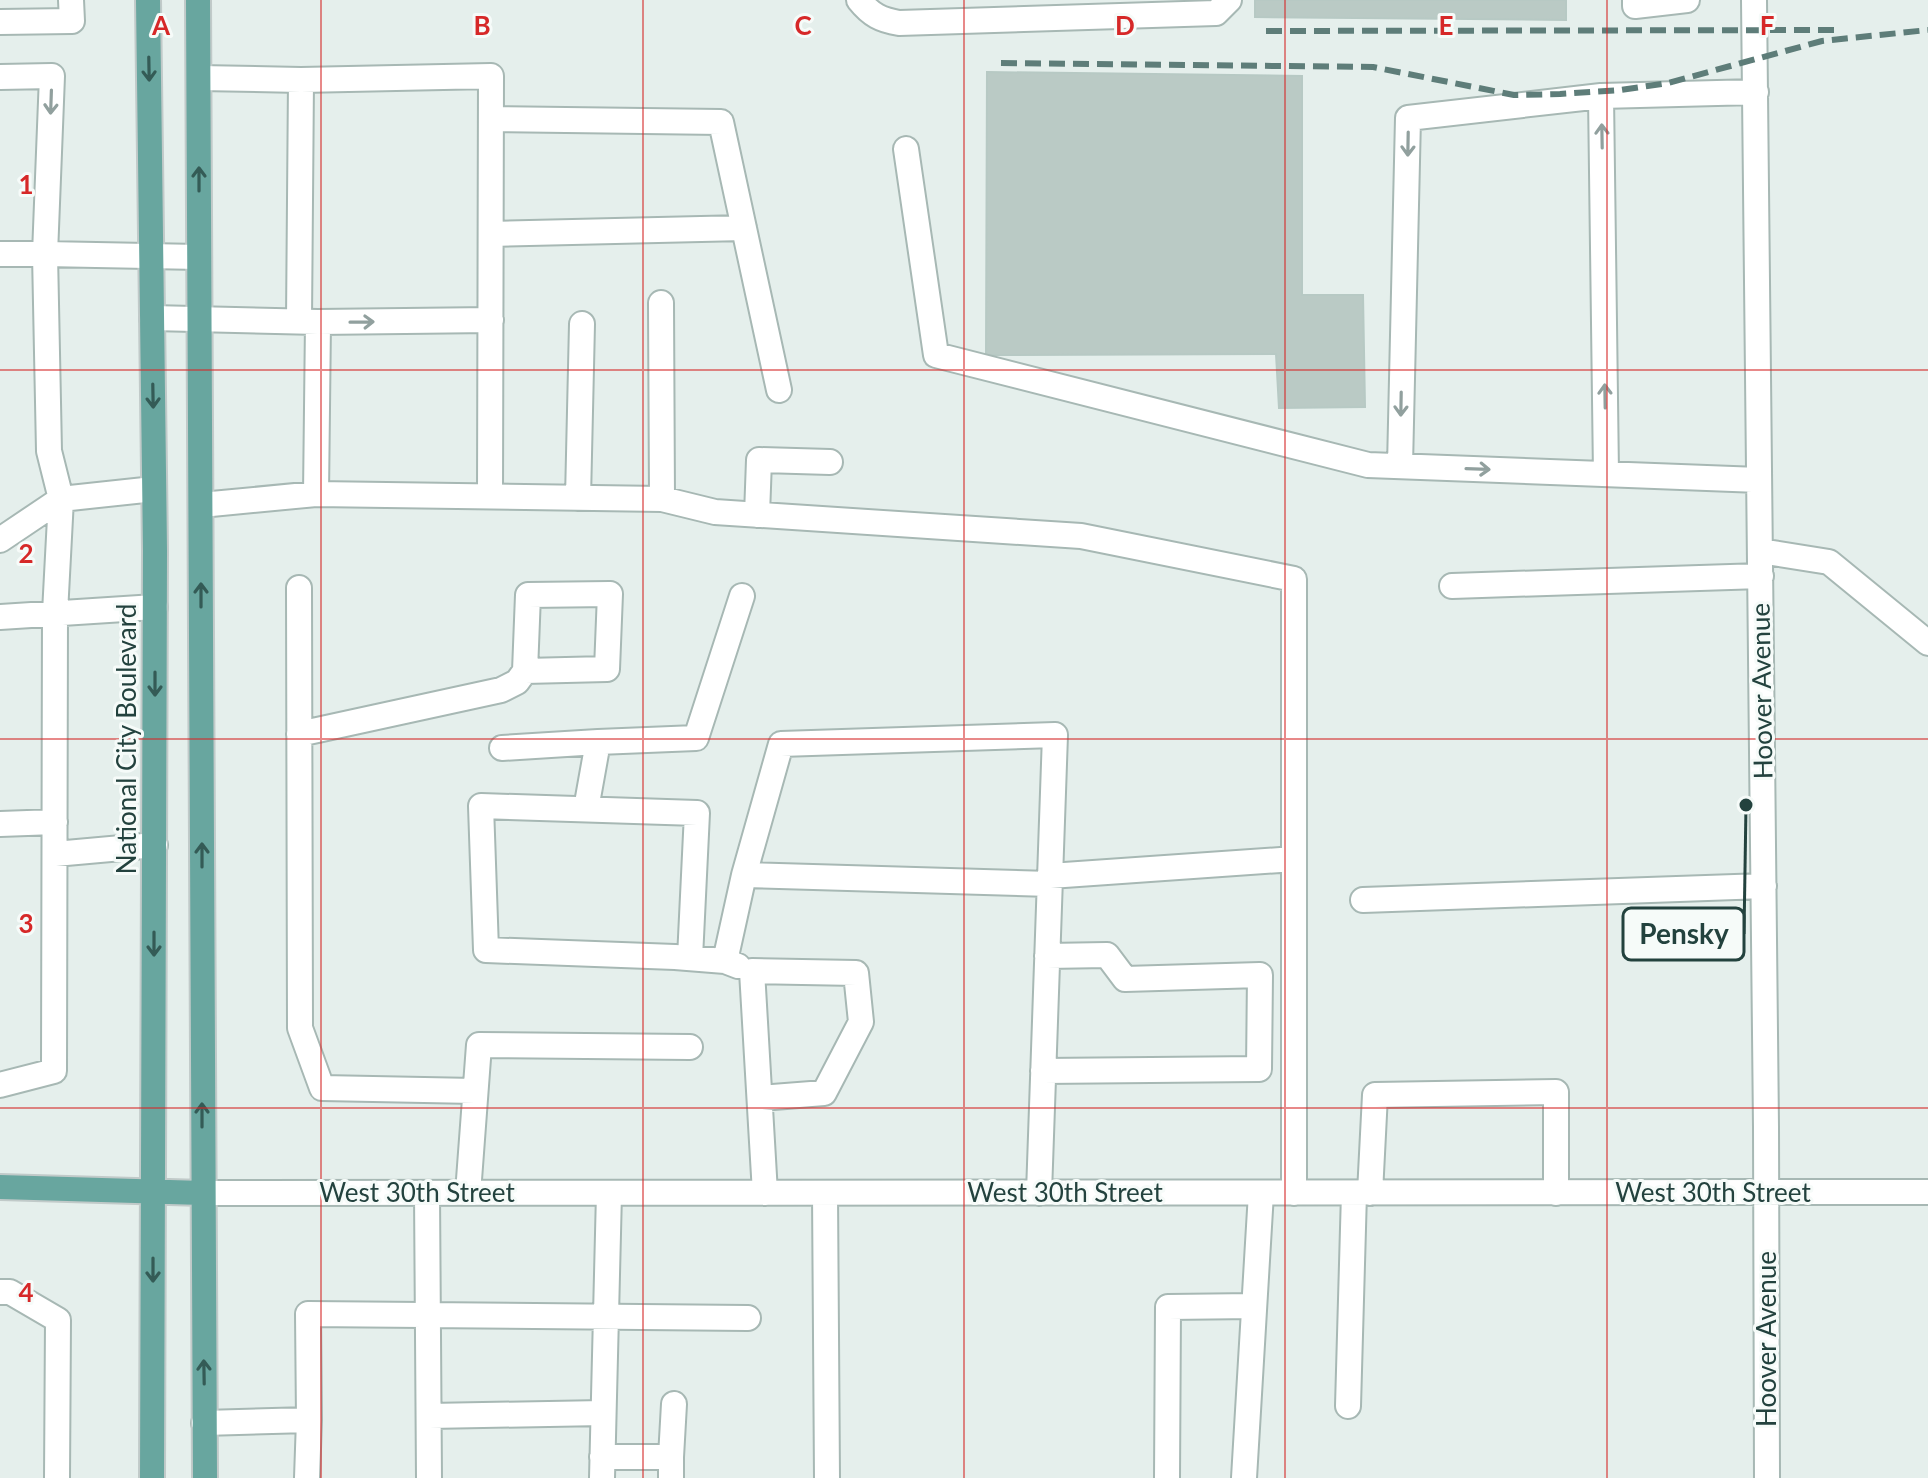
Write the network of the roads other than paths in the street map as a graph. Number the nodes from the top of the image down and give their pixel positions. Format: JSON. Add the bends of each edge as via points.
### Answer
{"nodes":[{"id":1,"x":71,"y":0,"type":"edge"},
{"id":2,"x":148,"y":0,"type":"edge"},
{"id":3,"x":198,"y":0,"type":"edge"},
{"id":4,"x":859,"y":0,"type":"edge"},
{"id":5,"x":1229,"y":0,"type":"edge"},
{"id":6,"x":1635,"y":0,"type":"edge"},
{"id":7,"x":1687,"y":0,"type":"edge"},
{"id":8,"x":1754,"y":0,"type":"edge"},
{"id":9,"x":0,"y":22,"type":"edge"},
{"id":10,"x":0,"y":77,"type":"edge"},
{"id":11,"x":199,"y":78,"type":"junction"},
{"id":12,"x":301,"y":80,"type":"junction"},
{"id":13,"x":1756,"y":92,"type":"junction"},
{"id":14,"x":1601,"y":96,"type":"junction"},
{"id":15,"x":492,"y":119,"type":"junction"},
{"id":16,"x":906,"y":149,"type":"dead end"},
{"id":17,"x":744,"y":228,"type":"junction"},
{"id":18,"x":491,"y":234,"type":"junction"},
{"id":19,"x":0,"y":254,"type":"edge"},
{"id":20,"x":45,"y":254,"type":"junction"},
{"id":21,"x":150,"y":256,"type":"junction"},
{"id":22,"x":199,"y":257,"type":"junction"},
{"id":23,"x":661,"y":303,"type":"dead end"},
{"id":24,"x":152,"y":318,"type":"junction"},
{"id":25,"x":200,"y":320,"type":"junction"},
{"id":26,"x":491,"y":320,"type":"junction"},
{"id":27,"x":308,"y":321,"type":"junction"},
{"id":28,"x":582,"y":324,"type":"dead end"},
{"id":29,"x":779,"y":390,"type":"dead end"},
{"id":30,"x":830,"y":462,"type":"dead end"},
{"id":31,"x":1400,"y":466,"type":"junction"},
{"id":32,"x":1606,"y":474,"type":"junction"},
{"id":33,"x":1759,"y":480,"type":"junction"},
{"id":34,"x":154,"y":489,"type":"junction"},
{"id":35,"x":316,"y":494,"type":"junction"},
{"id":36,"x":490,"y":496,"type":"junction"},
{"id":37,"x":578,"y":498,"type":"junction"},
{"id":38,"x":61,"y":499,"type":"junction"},
{"id":39,"x":662,"y":499,"type":"junction"},
{"id":40,"x":201,"y":505,"type":"junction"},
{"id":41,"x":757,"y":515,"type":"junction"},
{"id":42,"x":0,"y":540,"type":"edge"},
{"id":43,"x":1760,"y":551,"type":"junction"},
{"id":44,"x":1761,"y":576,"type":"junction"},
{"id":45,"x":1452,"y":586,"type":"dead end"},
{"id":46,"x":299,"y":588,"type":"dead end"},
{"id":47,"x":742,"y":596,"type":"dead end"},
{"id":48,"x":155,"y":607,"type":"junction"},
{"id":49,"x":55,"y":613,"type":"junction"},
{"id":50,"x":0,"y":617,"type":"edge"},
{"id":51,"x":1928,"y":643,"type":"edge"},
{"id":52,"x":525,"y":671,"type":"junction"},
{"id":53,"x":299,"y":734,"type":"junction"},
{"id":54,"x":598,"y":742,"type":"junction"},
{"id":55,"x":502,"y":748,"type":"dead end"},
{"id":56,"x":586,"y":809,"type":"junction"},
{"id":57,"x":55,"y":822,"type":"junction"},
{"id":58,"x":0,"y":824,"type":"edge"},
{"id":59,"x":155,"y":845,"type":"junction"},
{"id":60,"x":55,"y":854,"type":"junction"},
{"id":61,"x":1294,"y":859,"type":"junction"},
{"id":62,"x":744,"y":875,"type":"junction"},
{"id":63,"x":1050,"y":880,"type":"junction"},
{"id":64,"x":1764,"y":886,"type":"junction"},
{"id":65,"x":1363,"y":900,"type":"dead end"},
{"id":66,"x":1047,"y":956,"type":"junction"},
{"id":67,"x":690,"y":958,"type":"junction"},
{"id":68,"x":725,"y":961,"type":"junction"},
{"id":69,"x":752,"y":971,"type":"junction"},
{"id":70,"x":690,"y":1047,"type":"dead end"},
{"id":71,"x":1043,"y":1071,"type":"junction"},
{"id":72,"x":0,"y":1085,"type":"edge"},
{"id":73,"x":475,"y":1091,"type":"junction"},
{"id":74,"x":760,"y":1098,"type":"junction"},
{"id":75,"x":0,"y":1187,"type":"edge"},
{"id":76,"x":153,"y":1192,"type":"junction"},
{"id":77,"x":1767,"y":1192,"type":"junction"},
{"id":78,"x":1928,"y":1192,"type":"edge"},
{"id":79,"x":203,"y":1193,"type":"junction"},
{"id":80,"x":427,"y":1193,"type":"junction"},
{"id":81,"x":468,"y":1193,"type":"junction"},
{"id":82,"x":609,"y":1193,"type":"junction"},
{"id":83,"x":765,"y":1193,"type":"junction"},
{"id":84,"x":825,"y":1193,"type":"junction"},
{"id":85,"x":1039,"y":1193,"type":"junction"},
{"id":86,"x":1261,"y":1193,"type":"junction"},
{"id":87,"x":1294,"y":1193,"type":"junction"},
{"id":88,"x":1362,"y":1193,"type":"junction"},
{"id":89,"x":1556,"y":1193,"type":"junction"},
{"id":90,"x":0,"y":1292,"type":"edge"},
{"id":91,"x":1254,"y":1306,"type":"junction"},
{"id":92,"x":429,"y":1313,"type":"junction"},
{"id":93,"x":604,"y":1316,"type":"junction"},
{"id":94,"x":748,"y":1318,"type":"dead end"},
{"id":95,"x":674,"y":1404,"type":"dead end"},
{"id":96,"x":1348,"y":1406,"type":"dead end"},
{"id":97,"x":603,"y":1413,"type":"junction"},
{"id":98,"x":429,"y":1416,"type":"junction"},
{"id":99,"x":309,"y":1420,"type":"junction"},
{"id":100,"x":204,"y":1423,"type":"junction"},
{"id":101,"x":671,"y":1467,"type":"edge"},
{"id":102,"x":602,"y":1468,"type":"edge"},
{"id":103,"x":57,"y":1478,"type":"edge"},
{"id":104,"x":152,"y":1478,"type":"edge"},
{"id":105,"x":205,"y":1478,"type":"edge"},
{"id":106,"x":307,"y":1478,"type":"edge"},
{"id":107,"x":429,"y":1478,"type":"edge"},
{"id":108,"x":827,"y":1478,"type":"edge"},
{"id":109,"x":1167,"y":1478,"type":"edge"},
{"id":110,"x":1244,"y":1478,"type":"edge"},
{"id":111,"x":1767,"y":1478,"type":"edge"}],
"edges":[{"from":1,"to":9,"type":"street","via":[[72,21]]},
{"from":2,"to":21,"type":"main road","name":"National City Boulevard","one_way":true},
{"from":3,"to":11,"type":"main road"},
{"from":4,"to":5,"type":"street","via":[[882,21],[899,23],[1216,13]]},
{"from":6,"to":7,"type":"street","via":[[1635,6]]},
{"from":8,"to":13,"type":"street","name":"Hoover Avenue"},
{"from":10,"to":20,"type":"street","one_way":true,"via":[[52,76]]},
{"from":11,"to":12,"type":"street"},
{"from":22,"to":11,"type":"main road","one_way":true},
{"from":12,"to":15,"type":"street","via":[[491,76]]},
{"from":12,"to":27,"type":"street"},
{"from":13,"to":14,"type":"street"},
{"from":13,"to":33,"type":"street","name":"Hoover Avenue"},
{"from":14,"to":31,"type":"street","one_way":true,"via":[[1408,118]]},
{"from":32,"to":14,"type":"street","one_way":true},
{"from":15,"to":17,"type":"street","via":[[721,122]]},
{"from":15,"to":18,"type":"street"},
{"from":16,"to":31,"type":"street","via":[[936,355],[1368,465]]},
{"from":17,"to":18,"type":"street"},
{"from":17,"to":29,"type":"street"},
{"from":18,"to":26,"type":"street"},
{"from":19,"to":20,"type":"street"},
{"from":20,"to":21,"type":"street"},
{"from":20,"to":38,"type":"street","via":[[49,451]]},
{"from":21,"to":22,"type":"street"},
{"from":21,"to":24,"type":"main road","name":"National City Boulevard"},
{"from":22,"to":25,"type":"main road"},
{"from":23,"to":39,"type":"street"},
{"from":24,"to":25,"type":"street"},
{"from":24,"to":34,"type":"main road","name":"National City Boulevard","one_way":true},
{"from":25,"to":27,"type":"street"},
{"from":25,"to":40,"type":"main road"},
{"from":27,"to":26,"type":"street","one_way":true},
{"from":26,"to":36,"type":"street"},
{"from":27,"to":35,"type":"street"},
{"from":28,"to":37,"type":"street"},
{"from":30,"to":41,"type":"street","via":[[759,460]]},
{"from":31,"to":32,"type":"street","one_way":true},
{"from":32,"to":33,"type":"street"},
{"from":33,"to":43,"type":"street","name":"Hoover Avenue"},
{"from":34,"to":38,"type":"street"},
{"from":34,"to":48,"type":"main road","name":"National City Boulevard"},
{"from":35,"to":36,"type":"street"},
{"from":35,"to":40,"type":"street"},
{"from":36,"to":37,"type":"street"},
{"from":37,"to":39,"type":"street"},
{"from":38,"to":42,"type":"street"},
{"from":38,"to":49,"type":"street"},
{"from":39,"to":41,"type":"street","via":[[715,512]]},
{"from":79,"to":40,"type":"main road","one_way":true},
{"from":41,"to":61,"type":"street","via":[[1081,536],[1294,579]]},
{"from":43,"to":44,"type":"street","name":"Hoover Avenue"},
{"from":43,"to":51,"type":"street","via":[[1829,562]]},
{"from":44,"to":45,"type":"street"},
{"from":44,"to":64,"type":"street","name":"Hoover Avenue"},
{"from":46,"to":53,"type":"street"},
{"from":47,"to":54,"type":"street","via":[[696,738]]},
{"from":48,"to":49,"type":"street"},
{"from":48,"to":59,"type":"main road","name":"National City Boulevard","one_way":true},
{"from":49,"to":50,"type":"street"},
{"from":49,"to":57,"type":"street"},
{"from":52,"to":52,"type":"street","via":[[607,669],[610,594],[528,595]]},
{"from":52,"to":53,"type":"street","via":[[501,690]]},
{"from":53,"to":73,"type":"street","via":[[300,1028],[322,1088]]},
{"from":54,"to":55,"type":"street"},
{"from":54,"to":56,"type":"street"},
{"from":56,"to":67,"type":"street","via":[[697,813]]},
{"from":56,"to":67,"type":"street","via":[[481,806],[486,950]]},
{"from":57,"to":58,"type":"street"},
{"from":57,"to":60,"type":"street"},
{"from":59,"to":60,"type":"street"},
{"from":59,"to":76,"type":"main road","name":"National City Boulevard","one_way":true},
{"from":60,"to":72,"type":"street","via":[[54,1071]]},
{"from":61,"to":63,"type":"street"},
{"from":61,"to":87,"type":"street"},
{"from":62,"to":63,"type":"street"},
{"from":62,"to":63,"type":"street","via":[[781,744],[1055,735]]},
{"from":62,"to":68,"type":"street"},
{"from":63,"to":66,"type":"street"},
{"from":64,"to":65,"type":"street"},
{"from":64,"to":77,"type":"street","name":"Hoover Avenue"},
{"from":66,"to":71,"type":"street"},
{"from":66,"to":71,"type":"street","via":[[1107,955],[1125,979],[1260,975],[1259,1069]]},
{"from":67,"to":68,"type":"street"},
{"from":68,"to":69,"type":"street"},
{"from":69,"to":74,"type":"street"},
{"from":69,"to":74,"type":"street","via":[[856,973],[861,1022],[824,1093]]},
{"from":70,"to":73,"type":"street","via":[[479,1045]]},
{"from":71,"to":85,"type":"street"},
{"from":73,"to":81,"type":"street"},
{"from":74,"to":83,"type":"street"},
{"from":75,"to":76,"type":"main road"},
{"from":76,"to":79,"type":"main road"},
{"from":76,"to":104,"type":"main road","name":"National City Boulevard","one_way":true},
{"from":77,"to":78,"type":"street","name":"West 30th Street"},
{"from":77,"to":89,"type":"street","name":"West 30th Street"},
{"from":77,"to":111,"type":"street","name":"Hoover Avenue"},
{"from":79,"to":80,"type":"street","name":"West 30th Street"},
{"from":100,"to":79,"type":"main road","one_way":true},
{"from":80,"to":81,"type":"street","name":"West 30th Street"},
{"from":80,"to":92,"type":"street"},
{"from":81,"to":82,"type":"street","name":"West 30th Street"},
{"from":82,"to":83,"type":"street","name":"West 30th Street"},
{"from":82,"to":93,"type":"street"},
{"from":83,"to":84,"type":"street","name":"West 30th Street"},
{"from":84,"to":85,"type":"street","name":"West 30th Street"},
{"from":84,"to":108,"type":"street"},
{"from":85,"to":86,"type":"street","name":"West 30th Street"},
{"from":86,"to":87,"type":"street","name":"West 30th Street"},
{"from":86,"to":91,"type":"street"},
{"from":87,"to":88,"type":"street","name":"West 30th Street"},
{"from":88,"to":89,"type":"street","name":"West 30th Street"},
{"from":88,"to":89,"type":"street","via":[[1375,1095],[1556,1092]]},
{"from":88,"to":96,"type":"street"},
{"from":90,"to":103,"type":"street","via":[[10,1292],[58,1320]]},
{"from":91,"to":109,"type":"street","via":[[1168,1307]]},
{"from":91,"to":110,"type":"street"},
{"from":92,"to":93,"type":"street"},
{"from":92,"to":98,"type":"street"},
{"from":92,"to":99,"type":"street","via":[[308,1314]]},
{"from":93,"to":94,"type":"street"},
{"from":93,"to":97,"type":"street"},
{"from":95,"to":101,"type":"street"},
{"from":97,"to":98,"type":"street"},
{"from":97,"to":102,"type":"street"},
{"from":98,"to":107,"type":"street"},
{"from":99,"to":100,"type":"street"},
{"from":99,"to":106,"type":"street"},
{"from":100,"to":105,"type":"main road"},
{"from":101,"to":102,"type":"street"}]}
